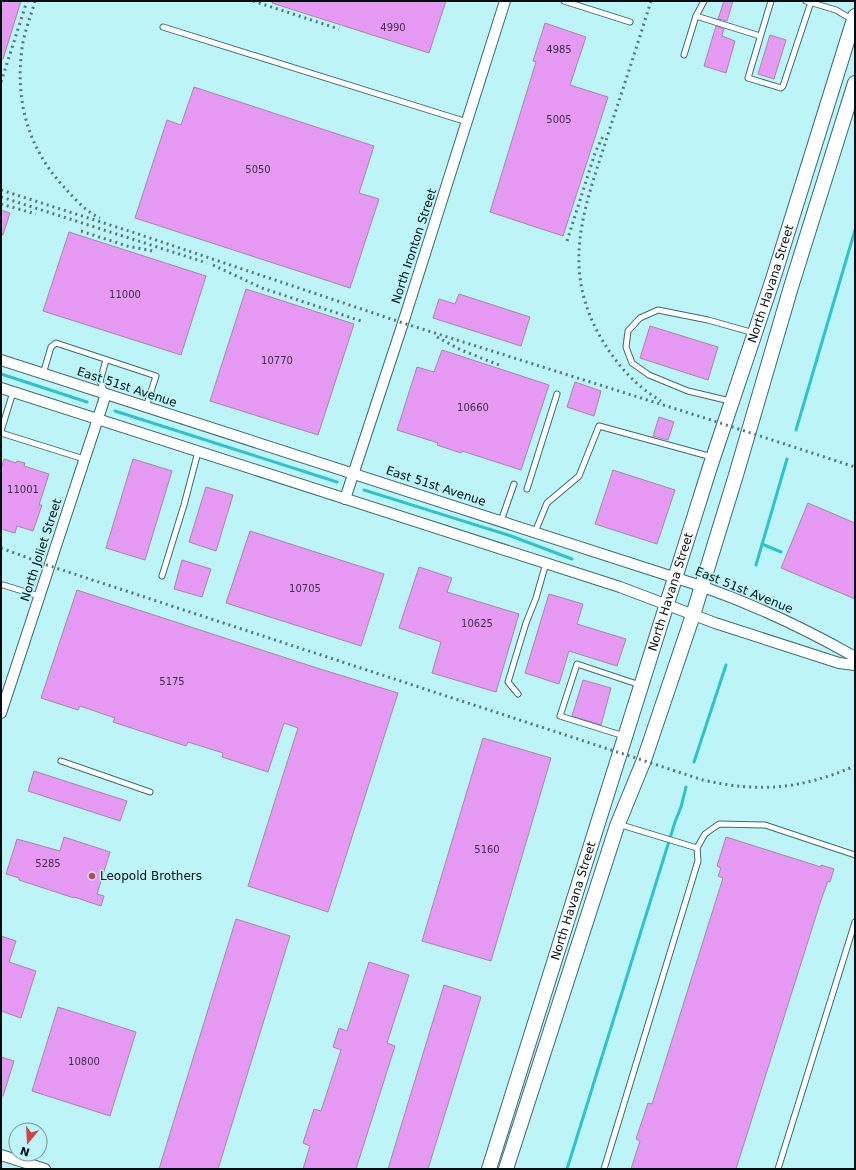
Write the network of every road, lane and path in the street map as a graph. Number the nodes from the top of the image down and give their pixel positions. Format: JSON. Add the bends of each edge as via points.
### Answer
{"nodes":[{"id":1,"x":505,"y":1,"type":"edge"},
{"id":2,"x":564,"y":1,"type":"edge"},
{"id":3,"x":704,"y":1,"type":"edge"},
{"id":4,"x":771,"y":1,"type":"edge"},
{"id":5,"x":808,"y":2,"type":"edge"},
{"id":6,"x":696,"y":16,"type":"junction"},
{"id":7,"x":855,"y":19,"type":"edge"},
{"id":8,"x":630,"y":22,"type":"dead end"},
{"id":9,"x":163,"y":27,"type":"dead end"},
{"id":10,"x":760,"y":36,"type":"junction"},
{"id":11,"x":684,"y":55,"type":"dead end"},
{"id":12,"x":855,"y":83,"type":"edge"},
{"id":13,"x":467,"y":122,"type":"junction"},
{"id":14,"x":755,"y":333,"type":"junction"},
{"id":15,"x":1,"y":360,"type":"edge"},
{"id":16,"x":106,"y":360,"type":"junction"},
{"id":17,"x":43,"y":374,"type":"junction"},
{"id":18,"x":1,"y":388,"type":"edge"},
{"id":19,"x":13,"y":392,"type":"junction"},
{"id":20,"x":106,"y":394,"type":"junction"},
{"id":21,"x":557,"y":394,"type":"dead end"},
{"id":22,"x":731,"y":402,"type":"junction"},
{"id":23,"x":146,"y":407,"type":"junction"},
{"id":24,"x":98,"y":419,"type":"junction"},
{"id":25,"x":1,"y":432,"type":"edge"},
{"id":26,"x":198,"y":452,"type":"junction"},
{"id":27,"x":713,"y":457,"type":"junction"},
{"id":28,"x":84,"y":459,"type":"junction"},
{"id":29,"x":353,"y":473,"type":"junction"},
{"id":30,"x":514,"y":484,"type":"dead end"},
{"id":31,"x":527,"y":489,"type":"dead end"},
{"id":32,"x":345,"y":499,"type":"junction"},
{"id":33,"x":501,"y":521,"type":"junction"},
{"id":34,"x":535,"y":532,"type":"junction"},
{"id":35,"x":546,"y":563,"type":"junction"},
{"id":36,"x":162,"y":576,"type":"dead end"},
{"id":37,"x":676,"y":578,"type":"junction"},
{"id":38,"x":3,"y":585,"type":"dead end"},
{"id":39,"x":701,"y":586,"type":"junction"},
{"id":40,"x":39,"y":596,"type":"junction"},
{"id":41,"x":667,"y":604,"type":"junction"},
{"id":42,"x":693,"y":615,"type":"junction"},
{"id":43,"x":855,"y":657,"type":"edge"},
{"id":44,"x":855,"y":665,"type":"edge"},
{"id":45,"x":641,"y":685,"type":"junction"},
{"id":46,"x":518,"y":694,"type":"dead end"},
{"id":47,"x":1,"y":713,"type":"edge"},
{"id":48,"x":625,"y":737,"type":"junction"},
{"id":49,"x":61,"y":761,"type":"dead end"},
{"id":50,"x":150,"y":792,"type":"dead end"},
{"id":51,"x":618,"y":824,"type":"junction"},
{"id":52,"x":697,"y":848,"type":"junction"},
{"id":53,"x":855,"y":855,"type":"edge"},
{"id":54,"x":855,"y":922,"type":"edge"},
{"id":55,"x":1,"y":1155,"type":"edge"},
{"id":56,"x":23,"y":1166,"type":"edge"},
{"id":57,"x":45,"y":1169,"type":"edge"},
{"id":58,"x":489,"y":1169,"type":"edge"},
{"id":59,"x":506,"y":1169,"type":"edge"},
{"id":60,"x":604,"y":1169,"type":"edge"},
{"id":61,"x":778,"y":1169,"type":"edge"}],
"edges":[{"from":1,"to":13,"type":"street","name":"North Ironton Street"},
{"from":2,"to":8,"type":"lane"},
{"from":3,"to":6,"type":"lane"},
{"from":4,"to":10,"type":"lane"},
{"from":5,"to":7,"type":"lane","via":[[836,10]]},
{"from":5,"to":10,"type":"lane","via":[[781,88],[748,78]]},
{"from":6,"to":10,"type":"lane"},
{"from":6,"to":11,"type":"lane"},
{"from":7,"to":14,"type":"main road","name":"North Havana Street"},
{"from":9,"to":13,"type":"lane"},
{"from":12,"to":39,"type":"main road","name":"North Havana Street"},
{"from":13,"to":29,"type":"street","name":"North Ironton Street"},
{"from":14,"to":22,"type":"main road","name":"North Havana Street"},
{"from":14,"to":22,"type":"lane","via":[[658,310],[640,318],[628,331],[626,347],[632,363],[649,375],[688,391]]},
{"from":15,"to":17,"type":"street","name":"East 51st Avenue"},
{"from":16,"to":17,"type":"lane","via":[[56,343],[51,347]]},
{"from":16,"to":20,"type":"lane","via":[[100,381]]},
{"from":16,"to":23,"type":"lane","via":[[156,376]]},
{"from":17,"to":20,"type":"street","name":"East 51st Avenue"},
{"from":18,"to":19,"type":"street"},
{"from":19,"to":24,"type":"street"},
{"from":19,"to":25,"type":"lane"},
{"from":20,"to":23,"type":"street","name":"East 51st Avenue"},
{"from":20,"to":24,"type":"street","name":"North Joliet Street"},
{"from":21,"to":31,"type":"lane"},
{"from":22,"to":27,"type":"main road","name":"North Havana Street"},
{"from":23,"to":29,"type":"street","name":"East 51st Avenue"},
{"from":24,"to":26,"type":"street"},
{"from":24,"to":28,"type":"street","name":"North Joliet Street"},
{"from":25,"to":28,"type":"lane"},
{"from":26,"to":32,"type":"street"},
{"from":26,"to":36,"type":"lane"},
{"from":27,"to":34,"type":"lane","via":[[599,426],[579,476],[547,503]]},
{"from":27,"to":37,"type":"main road","name":"North Havana Street"},
{"from":28,"to":40,"type":"street","name":"North Joliet Street"},
{"from":29,"to":32,"type":"street","name":"North Ironton Street"},
{"from":29,"to":33,"type":"street","name":"East 51st Avenue"},
{"from":30,"to":33,"type":"lane"},
{"from":32,"to":35,"type":"street"},
{"from":33,"to":34,"type":"street","name":"East 51st Avenue"},
{"from":34,"to":37,"type":"street","name":"East 51st Avenue"},
{"from":35,"to":41,"type":"street"},
{"from":35,"to":46,"type":"lane","via":[[508,682]]},
{"from":37,"to":39,"type":"street","name":"East 51st Avenue"},
{"from":37,"to":41,"type":"main road","name":"North Havana Street"},
{"from":38,"to":40,"type":"lane"},
{"from":39,"to":42,"type":"main road","name":"North Havana Street"},
{"from":39,"to":43,"type":"street","name":"East 51st Avenue","via":[[752,605]]},
{"from":40,"to":47,"type":"street","name":"North Joliet Street"},
{"from":41,"to":42,"type":"street"},
{"from":41,"to":45,"type":"main road","name":"North Havana Street"},
{"from":42,"to":44,"type":"street","via":[[839,663]]},
{"from":42,"to":51,"type":"main road","name":"North Havana Street","via":[[644,760]]},
{"from":45,"to":48,"type":"main road","name":"North Havana Street"},
{"from":45,"to":48,"type":"lane","via":[[577,664],[560,716]]},
{"from":48,"to":58,"type":"main road","name":"North Havana Street"},
{"from":49,"to":50,"type":"lane"},
{"from":51,"to":52,"type":"lane"},
{"from":51,"to":59,"type":"main road","name":"North Havana Street"},
{"from":52,"to":53,"type":"lane","via":[[705,834],[719,824],[765,825]]},
{"from":52,"to":60,"type":"lane","via":[[698,861]]},
{"from":54,"to":61,"type":"lane"},
{"from":55,"to":56,"type":"street"},
{"from":56,"to":57,"type":"street"}]}
